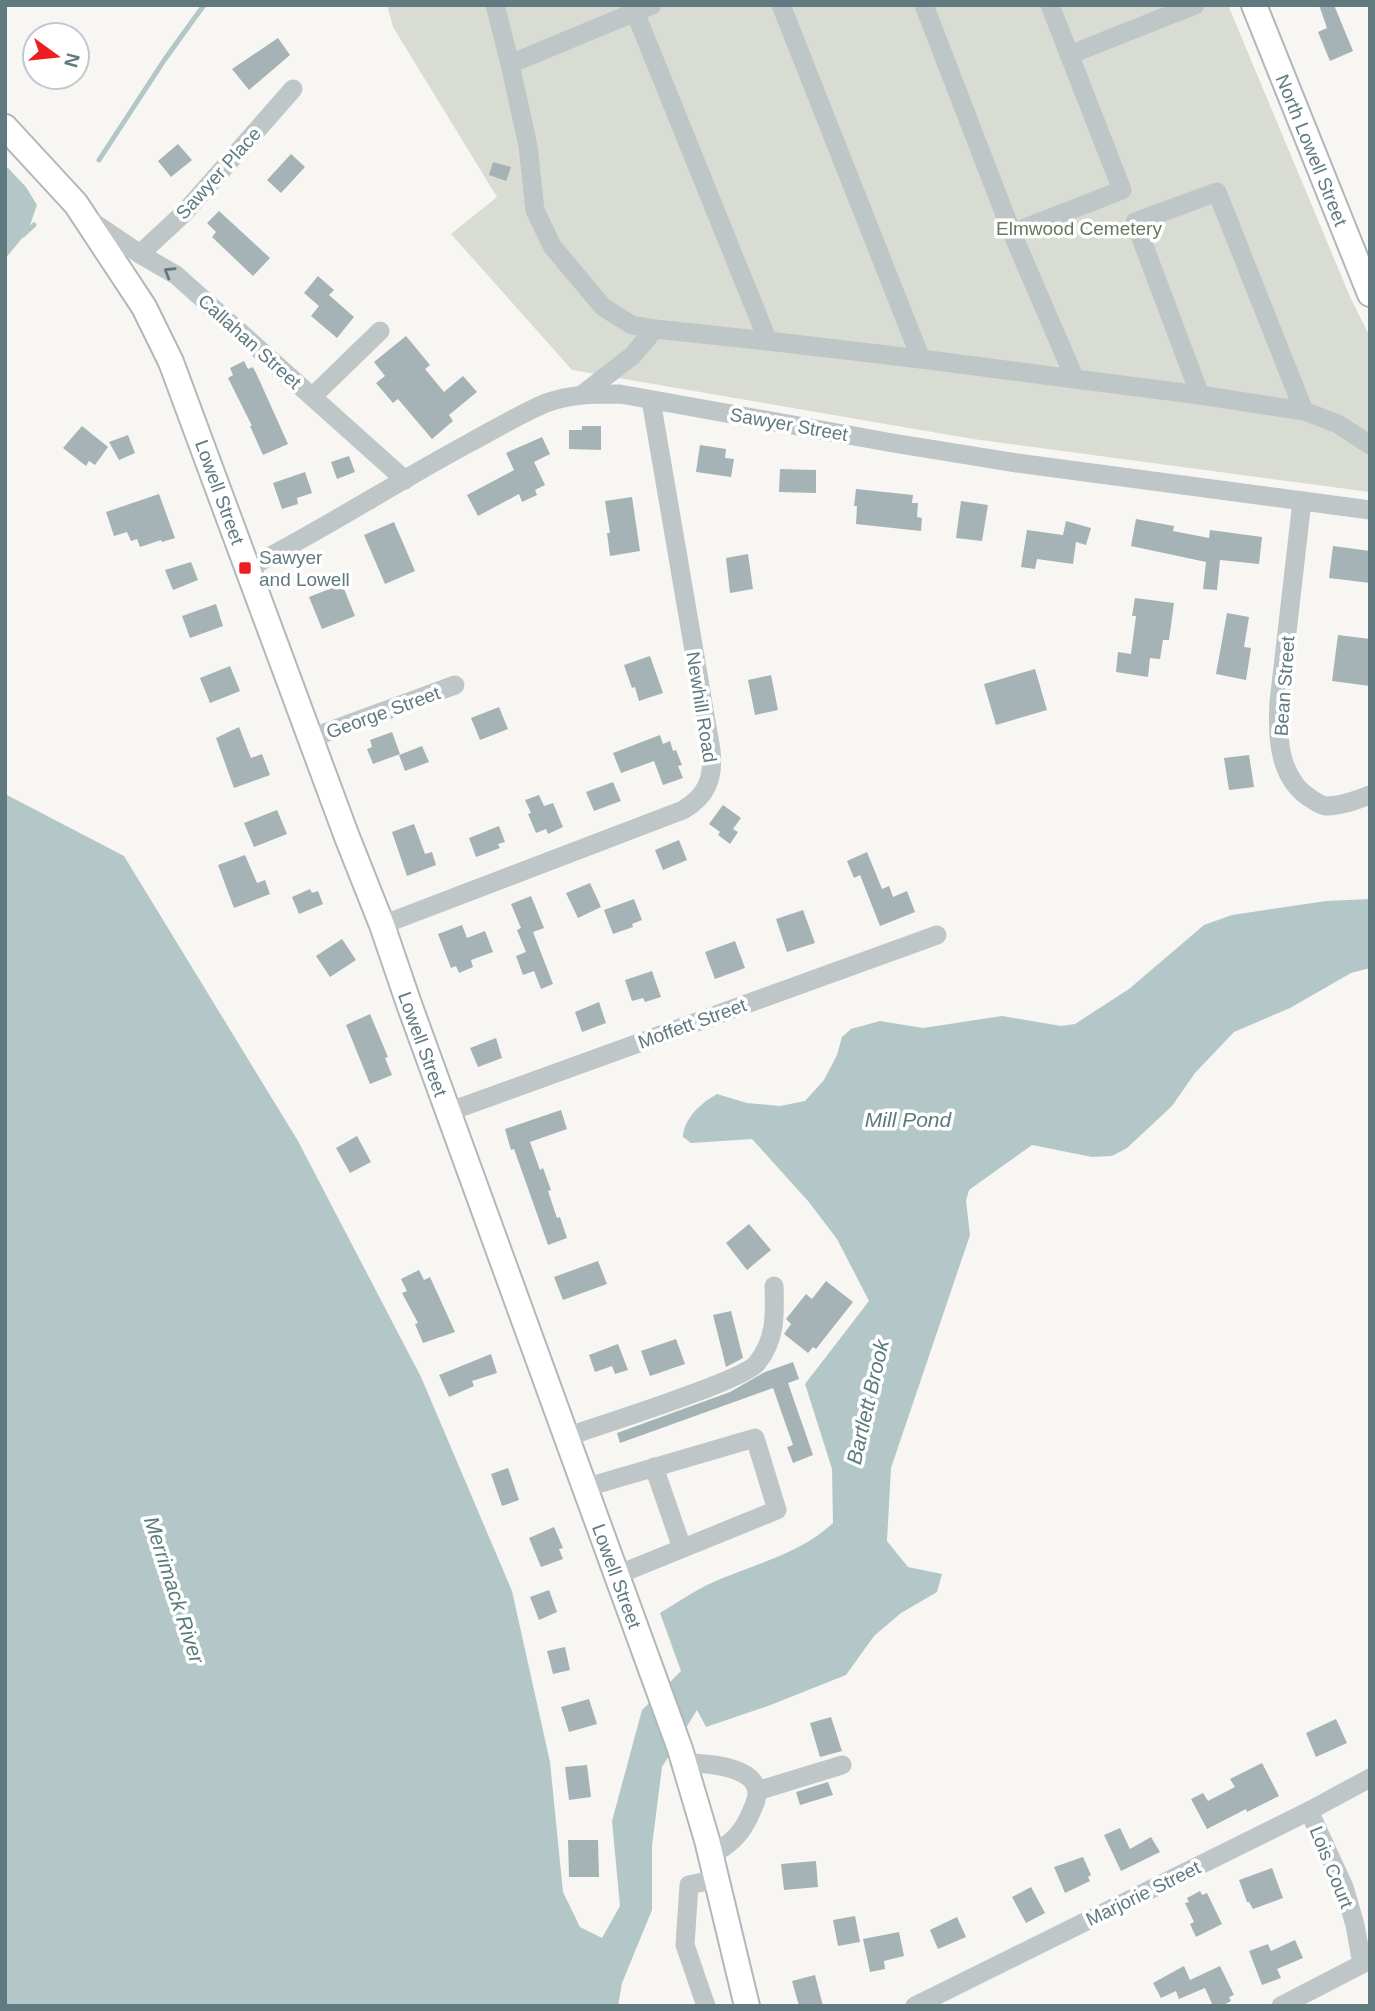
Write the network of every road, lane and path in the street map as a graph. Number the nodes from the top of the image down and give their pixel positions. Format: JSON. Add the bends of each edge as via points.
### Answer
{"nodes":[{"id":1,"x":495,"y":5,"type":"edge"},
{"id":2,"x":780,"y":5,"type":"edge"},
{"id":3,"x":924,"y":5,"type":"edge"},
{"id":4,"x":1050,"y":5,"type":"edge"},
{"id":5,"x":1195,"y":5,"type":"edge"},
{"id":6,"x":1254,"y":5,"type":"edge"},
{"id":7,"x":644,"y":8,"type":"edge"},
{"id":8,"x":1069,"y":55,"type":"junction"},
{"id":9,"x":510,"y":64,"type":"junction"},
{"id":10,"x":293,"y":89,"type":"dead end"},
{"id":11,"x":5,"y":127,"type":"edge"},
{"id":12,"x":1122,"y":190,"type":"junction"},
{"id":13,"x":85,"y":216,"type":"junction"},
{"id":14,"x":1135,"y":222,"type":"junction"},
{"id":15,"x":1012,"y":233,"type":"junction"},
{"id":16,"x":140,"y":254,"type":"junction"},
{"id":17,"x":1370,"y":294,"type":"edge"},
{"id":18,"x":655,"y":329,"type":"junction"},
{"id":19,"x":380,"y":331,"type":"dead end"},
{"id":20,"x":768,"y":341,"type":"junction"},
{"id":21,"x":921,"y":359,"type":"junction"},
{"id":22,"x":1075,"y":379,"type":"junction"},
{"id":23,"x":583,"y":394,"type":"junction"},
{"id":24,"x":1200,"y":395,"type":"junction"},
{"id":25,"x":313,"y":396,"type":"junction"},
{"id":26,"x":651,"y":400,"type":"junction"},
{"id":27,"x":1304,"y":411,"type":"junction"},
{"id":28,"x":1370,"y":445,"type":"edge"},
{"id":29,"x":405,"y":480,"type":"junction"},
{"id":30,"x":1302,"y":501,"type":"junction"},
{"id":31,"x":1370,"y":510,"type":"edge"},
{"id":32,"x":248,"y":568,"type":"junction"},
{"id":33,"x":455,"y":685,"type":"dead end"},
{"id":34,"x":311,"y":738,"type":"junction"},
{"id":35,"x":1370,"y":795,"type":"edge"},
{"id":36,"x":382,"y":925,"type":"junction"},
{"id":37,"x":937,"y":934,"type":"dead end"},
{"id":38,"x":448,"y":1112,"type":"junction"},
{"id":39,"x":774,"y":1286,"type":"dead end"},
{"id":40,"x":566,"y":1437,"type":"junction"},
{"id":41,"x":654,"y":1468,"type":"junction"},
{"id":42,"x":584,"y":1488,"type":"junction"},
{"id":43,"x":682,"y":1548,"type":"junction"},
{"id":44,"x":617,"y":1575,"type":"junction"},
{"id":45,"x":682,"y":1756,"type":"junction"},
{"id":46,"x":842,"y":1765,"type":"dead end"},
{"id":47,"x":1370,"y":1778,"type":"edge"},
{"id":48,"x":757,"y":1791,"type":"junction"},
{"id":49,"x":1309,"y":1811,"type":"junction"},
{"id":50,"x":711,"y":1855,"type":"junction"},
{"id":51,"x":717,"y":1880,"type":"junction"},
{"id":52,"x":706,"y":2006,"type":"edge"},
{"id":53,"x":747,"y":2006,"type":"edge"},
{"id":54,"x":915,"y":2006,"type":"edge"},
{"id":55,"x":1281,"y":2006,"type":"edge"}],
"edges":[{"from":1,"to":9,"type":"street"},
{"from":2,"to":21,"type":"street"},
{"from":3,"to":15,"type":"street"},
{"from":4,"to":8,"type":"street"},
{"from":5,"to":8,"type":"street"},
{"from":6,"to":17,"type":"main road","name":"North Lowell Street"},
{"from":7,"to":9,"type":"street"},
{"from":7,"to":20,"type":"street"},
{"from":8,"to":12,"type":"street"},
{"from":9,"to":18,"type":"street","via":[[528,146],[535,210],[552,246],[603,307],[632,325]]},
{"from":10,"to":16,"type":"street","name":"Sawyer Place","via":[[184,213]]},
{"from":11,"to":13,"type":"main road","name":"Lowell Street"},
{"from":12,"to":14,"type":"street"},
{"from":12,"to":15,"type":"street"},
{"from":13,"to":16,"type":"street","name":"Callahan Street"},
{"from":13,"to":32,"type":"main road","name":"Lowell Street","via":[[144,307],[171,362]]},
{"from":14,"to":24,"type":"street"},
{"from":14,"to":27,"type":"street","via":[[1217,192]]},
{"from":15,"to":22,"type":"street"},
{"from":25,"to":16,"type":"street","name":"Callahan Street","one_way":true,"via":[[176,275]]},
{"from":18,"to":20,"type":"street"},
{"from":18,"to":23,"type":"street","via":[[632,356]]},
{"from":19,"to":25,"type":"street"},
{"from":20,"to":21,"type":"street"},
{"from":21,"to":22,"type":"street"},
{"from":22,"to":24,"type":"street"},
{"from":23,"to":26,"type":"street","name":"Sawyer Street"},
{"from":23,"to":29,"type":"street","name":"Sawyer Street","via":[[524,414]]},
{"from":24,"to":27,"type":"street"},
{"from":25,"to":29,"type":"street","name":"Callahan Street"},
{"from":26,"to":30,"type":"street","name":"Sawyer Street","via":[[1005,461]]},
{"from":26,"to":36,"type":"street","name":"Newhill Road","via":[[711,750],[713,769],[708,785],[699,800],[683,810]]},
{"from":27,"to":28,"type":"street","via":[[1338,424]]},
{"from":29,"to":32,"type":"street","name":"Sawyer Street"},
{"from":30,"to":31,"type":"street","name":"Sawyer Street"},
{"from":30,"to":35,"type":"street","name":"Bean Street","via":[[1279,702],[1282,757],[1291,779],[1324,807]]},
{"from":32,"to":34,"type":"main road","name":"Lowell Street"},
{"from":33,"to":34,"type":"street","name":"George Street"},
{"from":34,"to":36,"type":"main road","name":"Lowell Street"},
{"from":36,"to":38,"type":"main road","name":"Lowell Street"},
{"from":37,"to":38,"type":"street","name":"Moffett Street"},
{"from":38,"to":40,"type":"main road","name":"Lowell Street"},
{"from":39,"to":40,"type":"street","via":[[776,1321],[756,1365]]},
{"from":40,"to":42,"type":"main road","name":"Lowell Street"},
{"from":41,"to":42,"type":"street"},
{"from":41,"to":43,"type":"street"},
{"from":41,"to":43,"type":"street","via":[[755,1438],[777,1510]]},
{"from":42,"to":44,"type":"main road","name":"Lowell Street"},
{"from":43,"to":44,"type":"street"},
{"from":44,"to":45,"type":"main road","name":"Lowell Street"},
{"from":45,"to":48,"type":"street","via":[[724,1766],[753,1783]]},
{"from":45,"to":50,"type":"main road","name":"Lowell Street"},
{"from":46,"to":48,"type":"street"},
{"from":47,"to":49,"type":"street","name":"Marjorie Street"},
{"from":48,"to":50,"type":"street","via":[[736,1839]]},
{"from":49,"to":54,"type":"street","name":"Marjorie Street"},
{"from":49,"to":55,"type":"street","name":"Lois Court","via":[[1344,1887],[1362,1965]]},
{"from":50,"to":51,"type":"main road","name":"Lowell Street"},
{"from":51,"to":52,"type":"street","via":[[689,1885],[685,1945]]},
{"from":51,"to":53,"type":"main road","name":"Lowell Street"}]}
